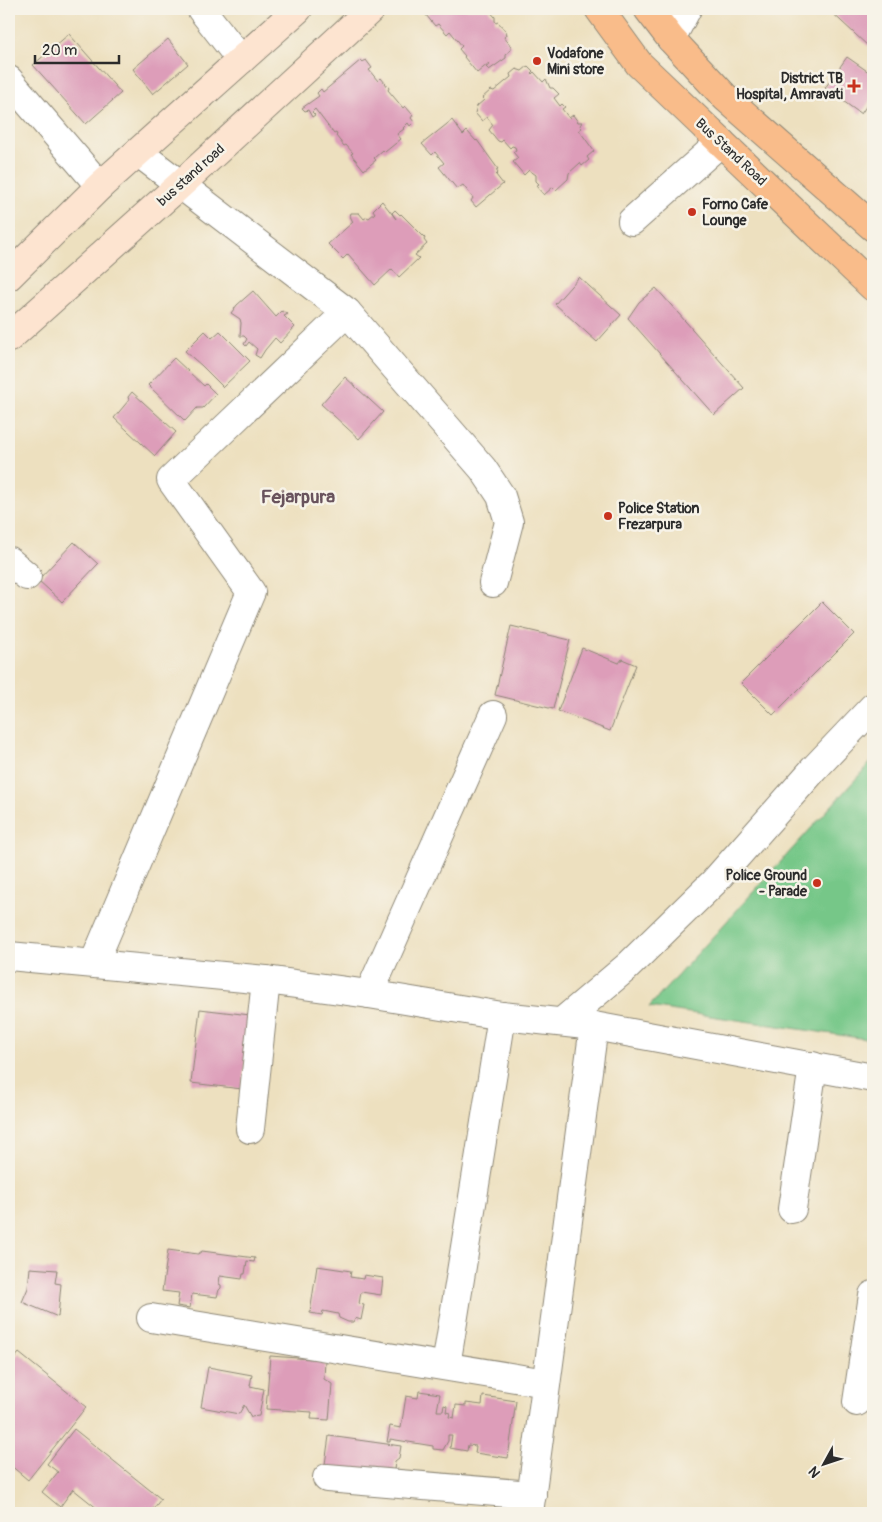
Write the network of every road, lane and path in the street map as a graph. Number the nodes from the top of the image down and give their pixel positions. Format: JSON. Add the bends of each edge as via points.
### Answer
{"nodes":[{"id":1,"x":201,"y":9,"type":"edge"},
{"id":2,"x":298,"y":9,"type":"edge"},
{"id":3,"x":371,"y":9,"type":"edge"},
{"id":4,"x":599,"y":9,"type":"edge"},
{"id":5,"x":648,"y":9,"type":"edge"},
{"id":6,"x":687,"y":9,"type":"edge"},
{"id":7,"x":671,"y":39,"type":"junction"},
{"id":8,"x":241,"y":60,"type":"junction"},
{"id":9,"x":9,"y":80,"type":"edge"},
{"id":10,"x":721,"y":142,"type":"junction"},
{"id":11,"x":138,"y":152,"type":"junction"},
{"id":12,"x":180,"y":185,"type":"junction"},
{"id":13,"x":100,"y":186,"type":"junction"},
{"id":14,"x":632,"y":221,"type":"dead end"},
{"id":15,"x":873,"y":227,"type":"edge"},
{"id":16,"x":9,"y":276,"type":"edge"},
{"id":17,"x":873,"y":286,"type":"edge"},
{"id":18,"x":347,"y":312,"type":"junction"},
{"id":19,"x":9,"y":338,"type":"edge"},
{"id":20,"x":493,"y":583,"type":"dead end"},
{"id":21,"x":873,"y":707,"type":"edge"},
{"id":22,"x":493,"y":715,"type":"dead end"},
{"id":23,"x":9,"y":956,"type":"edge"},
{"id":24,"x":94,"y":963,"type":"junction"},
{"id":25,"x":266,"y":980,"type":"junction"},
{"id":26,"x":369,"y":994,"type":"junction"},
{"id":27,"x":502,"y":1016,"type":"junction"},
{"id":28,"x":563,"y":1021,"type":"junction"},
{"id":29,"x":594,"y":1026,"type":"junction"},
{"id":30,"x":813,"y":1066,"type":"junction"},
{"id":31,"x":873,"y":1078,"type":"edge"},
{"id":32,"x":250,"y":1128,"type":"dead end"},
{"id":33,"x":792,"y":1209,"type":"dead end"},
{"id":34,"x":873,"y":1295,"type":"edge"},
{"id":35,"x":151,"y":1318,"type":"dead end"},
{"id":36,"x":446,"y":1366,"type":"junction"},
{"id":37,"x":546,"y":1384,"type":"junction"},
{"id":38,"x":856,"y":1402,"type":"dead end"},
{"id":39,"x":326,"y":1478,"type":"dead end"},
{"id":40,"x":530,"y":1504,"type":"edge"}],
"edges":[{"from":1,"to":8,"type":"street"},
{"from":2,"to":8,"type":"street"},
{"from":3,"to":12,"type":"street","name":"bus stand road"},
{"from":4,"to":10,"type":"main road","name":"Bus Stand Road","via":[[639,64]]},
{"from":5,"to":7,"type":"main road"},
{"from":6,"to":7,"type":"street"},
{"from":7,"to":15,"type":"main road","via":[[726,98]]},
{"from":8,"to":11,"type":"street"},
{"from":9,"to":13,"type":"street"},
{"from":10,"to":14,"type":"street"},
{"from":10,"to":17,"type":"main road","name":"Bus Stand Road"},
{"from":11,"to":12,"type":"street"},
{"from":11,"to":13,"type":"street"},
{"from":12,"to":18,"type":"street"},
{"from":12,"to":19,"type":"street","name":"bus stand road"},
{"from":13,"to":16,"type":"street"},
{"from":18,"to":20,"type":"street","via":[[483,469],[501,496],[509,522]]},
{"from":18,"to":24,"type":"street","via":[[171,480],[251,592]]},
{"from":21,"to":28,"type":"street","via":[[714,882],[628,966]]},
{"from":22,"to":26,"type":"street"},
{"from":23,"to":24,"type":"street"},
{"from":24,"to":25,"type":"street"},
{"from":25,"to":26,"type":"street"},
{"from":25,"to":32,"type":"street"},
{"from":26,"to":27,"type":"street"},
{"from":27,"to":28,"type":"street"},
{"from":27,"to":36,"type":"street"},
{"from":28,"to":29,"type":"street"},
{"from":29,"to":30,"type":"street"},
{"from":29,"to":37,"type":"street"},
{"from":30,"to":31,"type":"street"},
{"from":30,"to":33,"type":"street"},
{"from":34,"to":38,"type":"street"},
{"from":35,"to":36,"type":"street"},
{"from":36,"to":37,"type":"street"},
{"from":37,"to":40,"type":"street"},
{"from":39,"to":40,"type":"street"}]}
